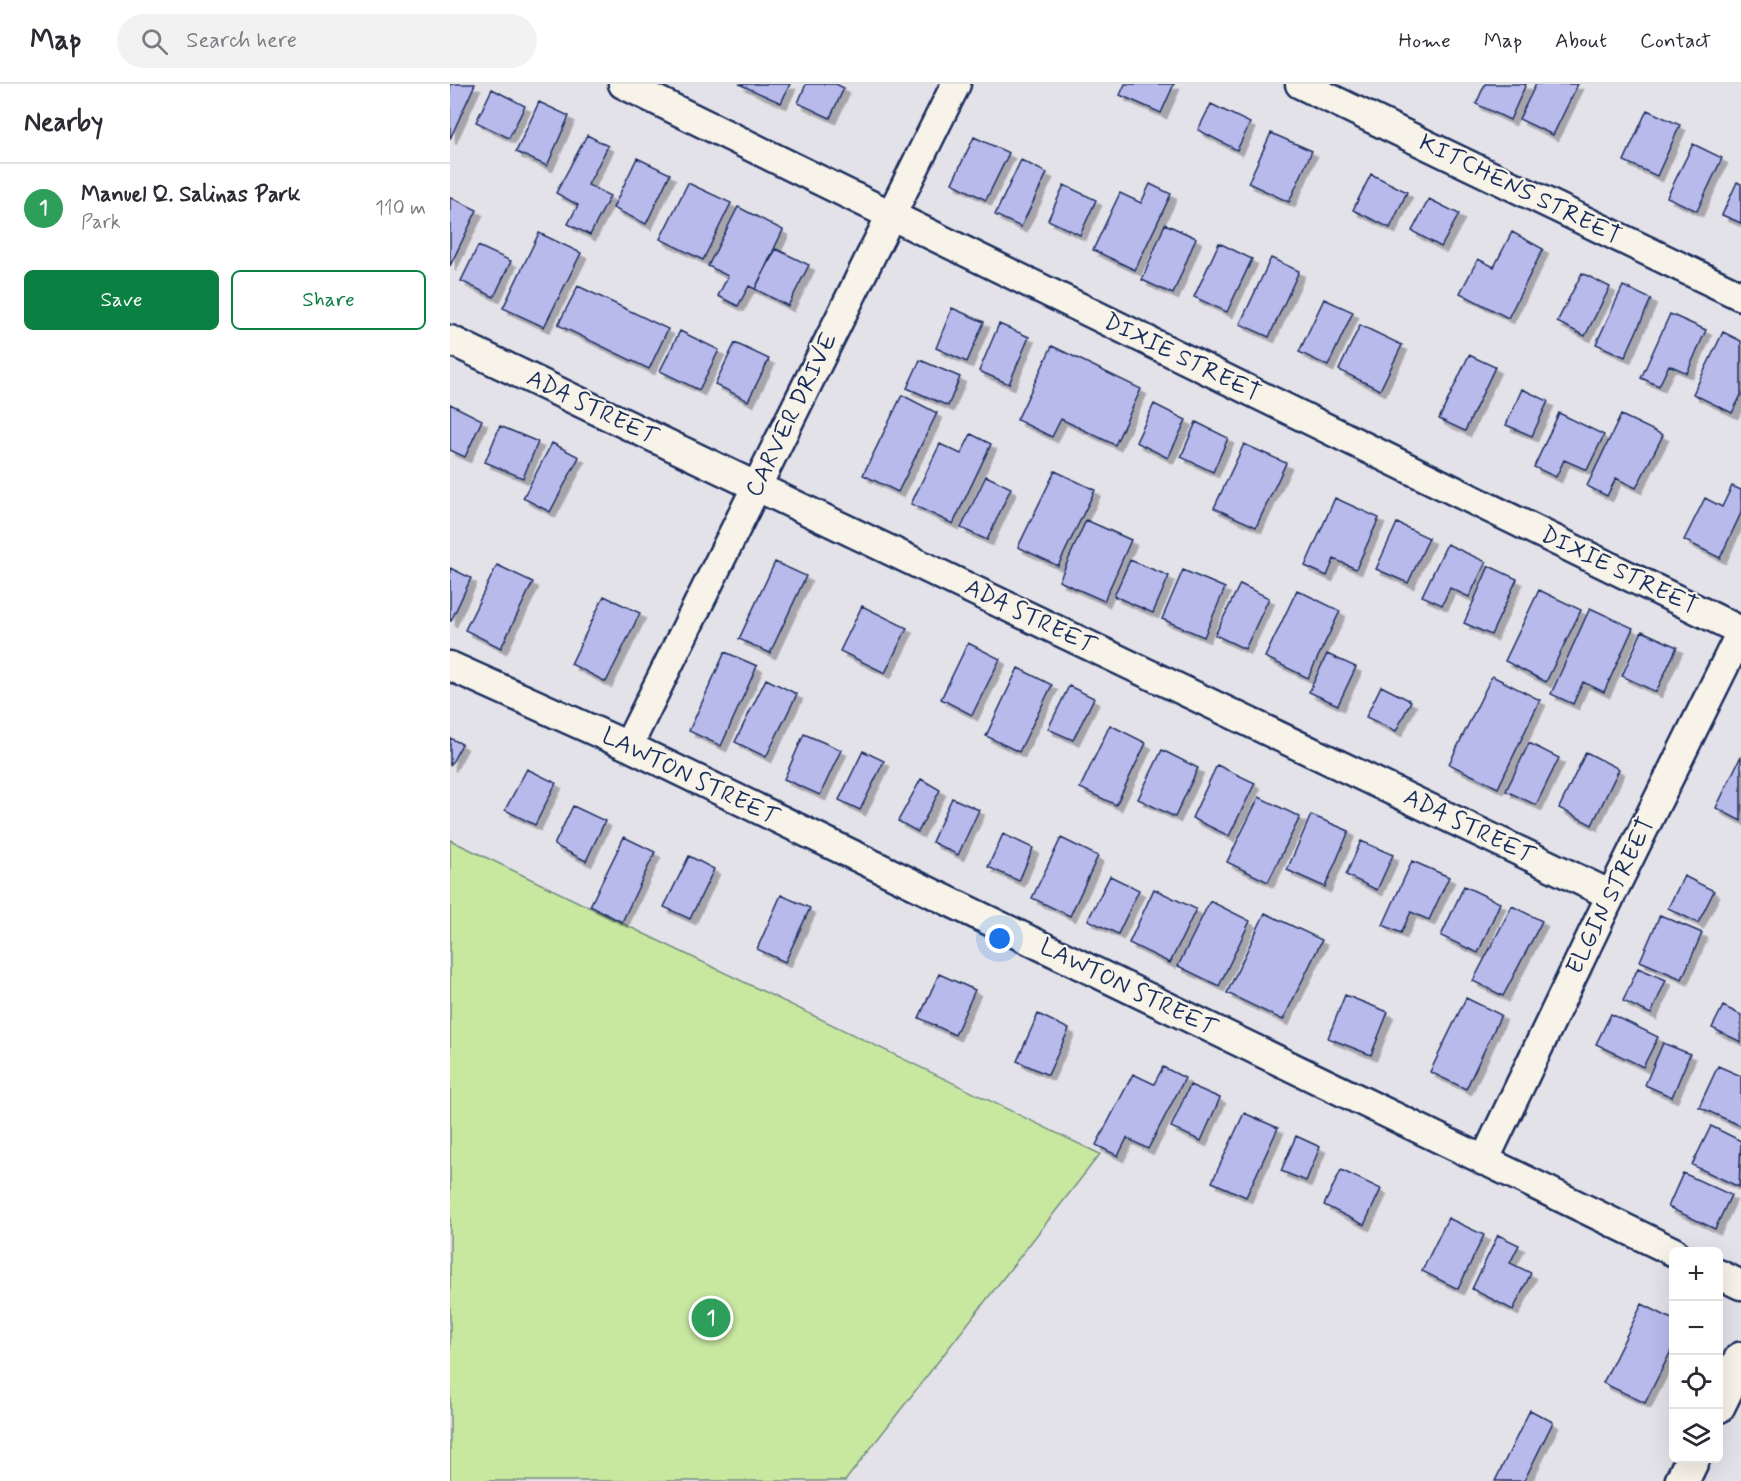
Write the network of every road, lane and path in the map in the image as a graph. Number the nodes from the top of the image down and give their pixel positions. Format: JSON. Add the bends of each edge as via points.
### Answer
{"nodes":[{"id":1,"x":623,"y":84,"type":"edge"},
{"id":2,"x":956,"y":84,"type":"edge"},
{"id":3,"x":1300,"y":84,"type":"edge"},
{"id":4,"x":891,"y":215,"type":"junction"},
{"id":5,"x":1741,"y":296,"type":"edge"},
{"id":6,"x":450,"y":340,"type":"edge"},
{"id":7,"x":758,"y":487,"type":"junction"},
{"id":8,"x":1741,"y":632,"type":"edge"},
{"id":9,"x":450,"y":666,"type":"edge"},
{"id":10,"x":628,"y":746,"type":"junction"},
{"id":11,"x":1611,"y":895,"type":"junction"},
{"id":12,"x":1484,"y":1161,"type":"junction"},
{"id":13,"x":1669,"y":1250,"type":"edge"},
{"id":14,"x":1723,"y":1276,"type":"edge"},
{"id":15,"x":1741,"y":1285,"type":"edge"},
{"id":16,"x":1741,"y":1359,"type":"edge"},
{"id":17,"x":1723,"y":1397,"type":"edge"},
{"id":18,"x":1691,"y":1463,"type":"edge"},
{"id":19,"x":1682,"y":1481,"type":"edge"}],
"edges":[{"from":1,"to":4,"type":"street","name":"DIXIE STREET"},
{"from":2,"to":4,"type":"street","name":"CARVER DRIVE"},
{"from":3,"to":5,"type":"street","name":"KITCHENS STREET"},
{"from":4,"to":7,"type":"street","name":"CARVER DRIVE"},
{"from":4,"to":8,"type":"street","name":"DIXIE STREET"},
{"from":6,"to":7,"type":"street","name":"ADA STREET"},
{"from":7,"to":10,"type":"street","name":"CARVER DRIVE"},
{"from":7,"to":11,"type":"street","name":"ADA STREET"},
{"from":8,"to":11,"type":"street","name":"ELGIN STREET"},
{"from":9,"to":10,"type":"street","name":"LAWTON STREET"},
{"from":10,"to":12,"type":"street","name":"LAWTON STREET"},
{"from":11,"to":12,"type":"street","name":"ELGIN STREET"},
{"from":12,"to":13,"type":"street","name":"LAWTON STREET"},
{"from":14,"to":15,"type":"street"},
{"from":16,"to":17,"type":"main road"},
{"from":18,"to":19,"type":"main road"}]}
